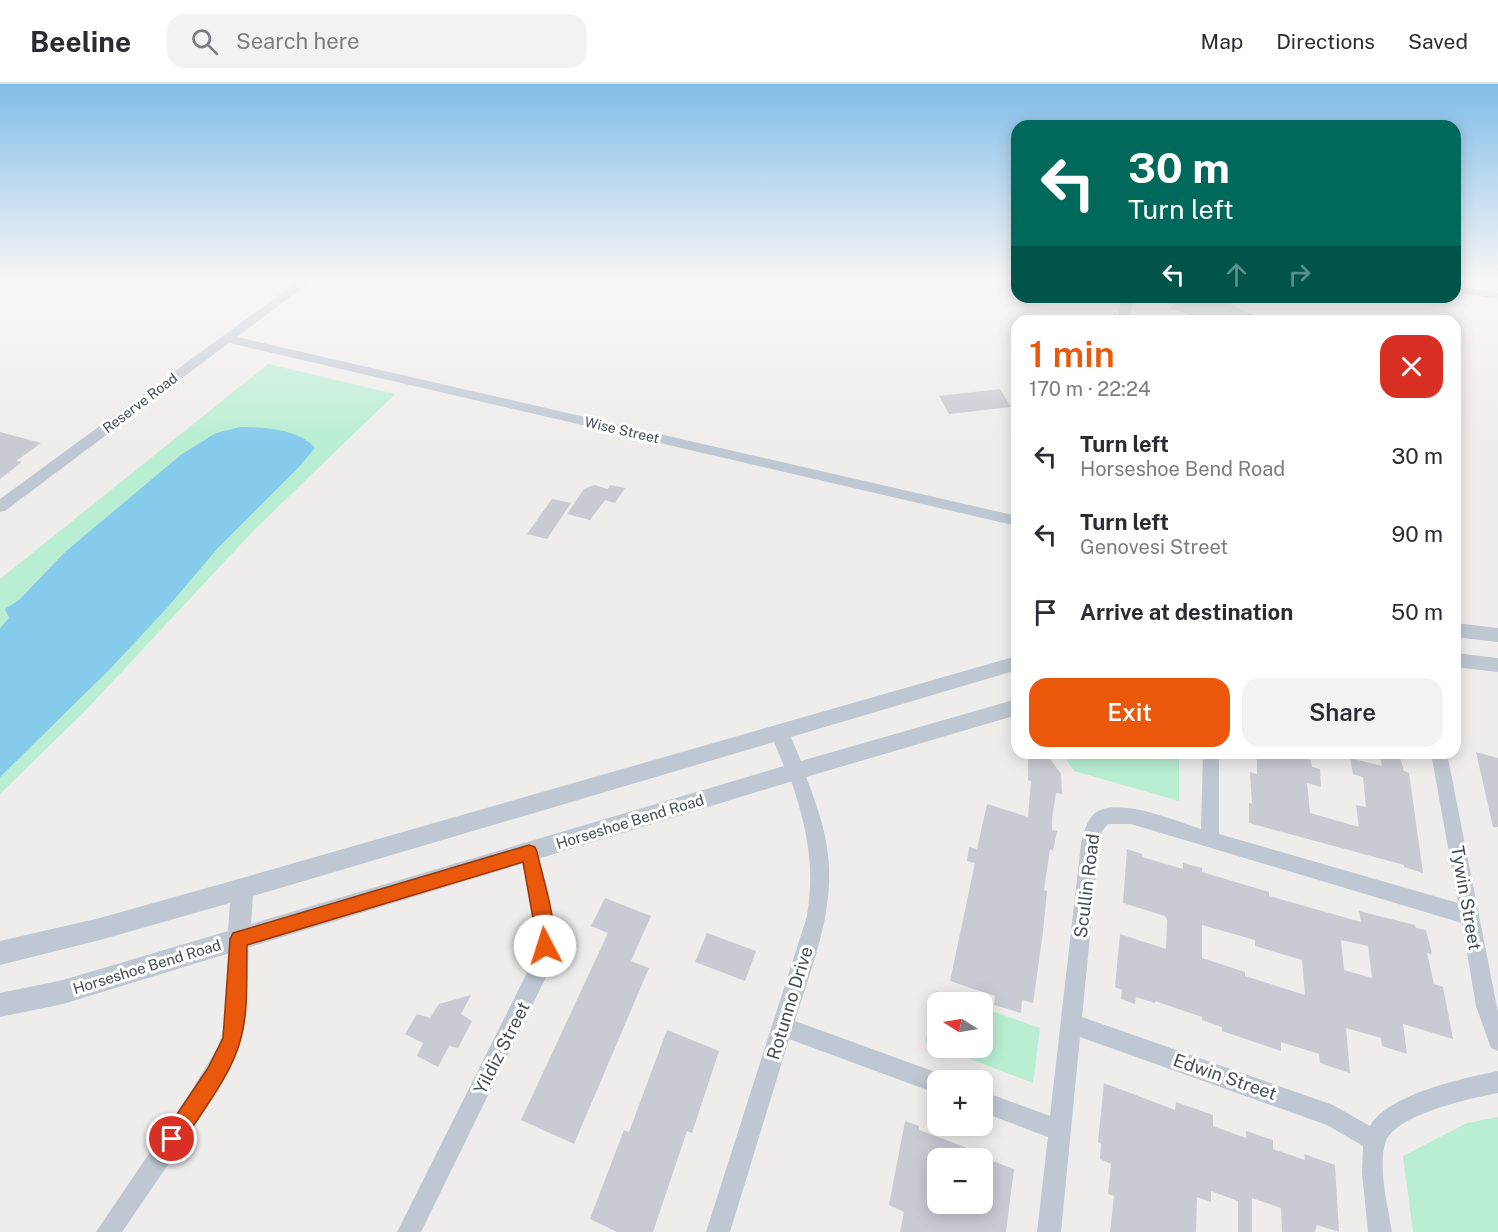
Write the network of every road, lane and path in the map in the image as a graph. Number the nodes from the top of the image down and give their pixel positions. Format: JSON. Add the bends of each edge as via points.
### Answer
{"nodes":[{"id":1,"x":237,"y":332,"type":"edge"},
{"id":2,"x":227,"y":339,"type":"junction"},
{"id":3,"x":0,"y":507,"type":"edge"},
{"id":4,"x":1011,"y":520,"type":"edge"},
{"id":5,"x":1461,"y":631,"type":"edge"},
{"id":6,"x":1498,"y":635,"type":"edge"},
{"id":7,"x":1461,"y":661,"type":"edge"},
{"id":8,"x":1011,"y":665,"type":"edge"},
{"id":9,"x":1498,"y":665,"type":"edge"},
{"id":10,"x":1011,"y":709,"type":"edge"},
{"id":11,"x":779,"y":732,"type":"junction"},
{"id":12,"x":1211,"y":759,"type":"edge"},
{"id":13,"x":1439,"y":759,"type":"edge"},
{"id":14,"x":796,"y":771,"type":"junction"},
{"id":15,"x":1210,"y":839,"type":"junction"},
{"id":16,"x":529,"y":852,"type":"junction"},
{"id":17,"x":242,"y":889,"type":"junction"},
{"id":18,"x":1470,"y":916,"type":"junction"},
{"id":19,"x":239,"y":939,"type":"junction"},
{"id":20,"x":0,"y":953,"type":"edge"},
{"id":21,"x":0,"y":1005,"type":"edge"},
{"id":22,"x":1073,"y":1024,"type":"junction"},
{"id":23,"x":783,"y":1027,"type":"junction"},
{"id":24,"x":1498,"y":1041,"type":"edge"},
{"id":25,"x":927,"y":1080,"type":"edge"},
{"id":26,"x":1498,"y":1082,"type":"edge"},
{"id":27,"x":993,"y":1105,"type":"edge"},
{"id":28,"x":1060,"y":1131,"type":"junction"},
{"id":29,"x":1374,"y":1140,"type":"junction"},
{"id":30,"x":108,"y":1232,"type":"edge"},
{"id":31,"x":409,"y":1232,"type":"edge"},
{"id":32,"x":718,"y":1232,"type":"edge"},
{"id":33,"x":1049,"y":1232,"type":"edge"},
{"id":34,"x":1380,"y":1232,"type":"edge"}],
"edges":[{"from":1,"to":2,"type":"street","name":"Reserve Road"},
{"from":2,"to":3,"type":"street","name":"Reserve Road"},
{"from":2,"to":4,"type":"street","name":"Wise Street"},
{"from":5,"to":6,"type":"street"},
{"from":7,"to":9,"type":"street"},
{"from":8,"to":11,"type":"street"},
{"from":10,"to":14,"type":"street","name":"Horseshoe Bend Road"},
{"from":11,"to":14,"type":"street"},
{"from":11,"to":17,"type":"street"},
{"from":12,"to":15,"type":"street"},
{"from":13,"to":18,"type":"street","name":"Tywin Street"},
{"from":14,"to":16,"type":"street","name":"Horseshoe Bend Road"},
{"from":14,"to":23,"type":"street","name":"Rotunno Drive","via":[[817,831],[821,888],[815,924]]},
{"from":15,"to":18,"type":"street","name":"Scullin Road"},
{"from":15,"to":22,"type":"street","name":"Scullin Road","via":[[1122,814],[1106,815],[1095,824]]},
{"from":16,"to":19,"type":"street","name":"Horseshoe Bend Road"},
{"from":16,"to":31,"type":"street","name":"Yildiz Street","via":[[544,926],[542,963]]},
{"from":17,"to":19,"type":"street"},
{"from":17,"to":20,"type":"street"},
{"from":18,"to":24,"type":"street","name":"Tywin Street","via":[[1486,1006]]},
{"from":19,"to":21,"type":"street","name":"Horseshoe Bend Road","via":[[63,992]]},
{"from":19,"to":30,"type":"street","via":[[235,1024],[227,1051],[198,1101]]},
{"from":22,"to":28,"type":"street","name":"Scullin Road"},
{"from":22,"to":29,"type":"street","name":"Edwin Street","via":[[1333,1116]]},
{"from":23,"to":25,"type":"street"},
{"from":23,"to":32,"type":"street","name":"Rotunno Drive"},
{"from":26,"to":29,"type":"street","via":[[1425,1102],[1388,1121]]},
{"from":27,"to":28,"type":"street"},
{"from":28,"to":33,"type":"street","name":"Scullin Road"},
{"from":29,"to":34,"type":"street"}]}
